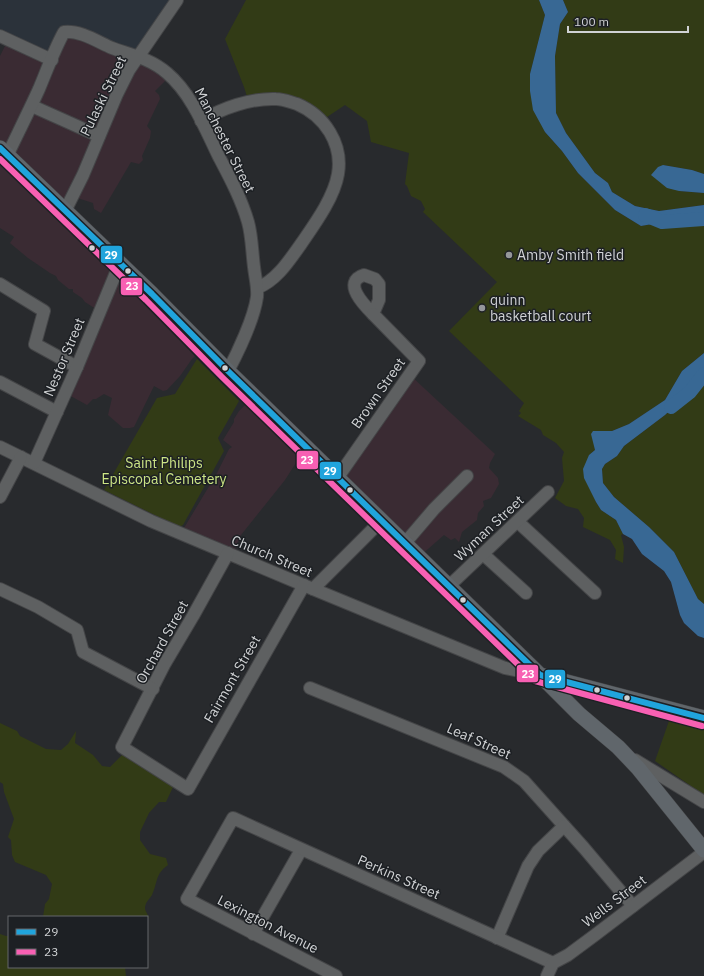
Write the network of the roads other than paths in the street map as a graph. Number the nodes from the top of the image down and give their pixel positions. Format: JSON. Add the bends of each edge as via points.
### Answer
{"nodes":[{"id":1,"x":177,"y":0,"type":"edge"},
{"id":2,"x":0,"y":36,"type":"edge"},
{"id":3,"x":138,"y":56,"type":"junction"},
{"id":4,"x":52,"y":60,"type":"junction"},
{"id":5,"x":32,"y":106,"type":"junction"},
{"id":6,"x":201,"y":121,"type":"junction"},
{"id":7,"x":99,"y":136,"type":"junction"},
{"id":8,"x":4,"y":152,"type":"edge"},
{"id":9,"x":65,"y":211,"type":"junction"},
{"id":10,"x":120,"y":263,"type":"junction"},
{"id":11,"x":0,"y":284,"type":"edge"},
{"id":12,"x":257,"y":288,"type":"junction"},
{"id":13,"x":373,"y":314,"type":"dead end"},
{"id":14,"x":77,"y":367,"type":"junction"},
{"id":15,"x":228,"y":371,"type":"junction"},
{"id":16,"x":0,"y":382,"type":"edge"},
{"id":17,"x":57,"y":412,"type":"junction"},
{"id":18,"x":0,"y":447,"type":"edge"},
{"id":19,"x":21,"y":457,"type":"junction"},
{"id":20,"x":34,"y":463,"type":"junction"},
{"id":21,"x":467,"y":476,"type":"dead end"},
{"id":22,"x":338,"y":477,"type":"junction"},
{"id":23,"x":548,"y":492,"type":"dead end"},
{"id":24,"x":0,"y":497,"type":"edge"},
{"id":25,"x":382,"y":520,"type":"junction"},
{"id":26,"x":518,"y":522,"type":"junction"},
{"id":27,"x":405,"y":543,"type":"junction"},
{"id":28,"x":228,"y":553,"type":"junction"},
{"id":29,"x":483,"y":554,"type":"junction"},
{"id":30,"x":449,"y":586,"type":"junction"},
{"id":31,"x":308,"y":587,"type":"junction"},
{"id":32,"x":0,"y":589,"type":"edge"},
{"id":33,"x":526,"y":593,"type":"dead end"},
{"id":34,"x":595,"y":593,"type":"dead end"},
{"id":35,"x":540,"y":675,"type":"junction"},
{"id":36,"x":310,"y":688,"type":"dead end"},
{"id":37,"x":152,"y":689,"type":"junction"},
{"id":38,"x":704,"y":718,"type":"edge"},
{"id":39,"x":122,"y":747,"type":"joint"},
{"id":40,"x":626,"y":755,"type":"junction"},
{"id":41,"x":704,"y":802,"type":"edge"},
{"id":42,"x":564,"y":826,"type":"junction"},
{"id":43,"x":301,"y":850,"type":"junction"},
{"id":44,"x":704,"y":851,"type":"edge"},
{"id":45,"x":187,"y":899,"type":"joint"},
{"id":46,"x":633,"y":906,"type":"junction"},
{"id":47,"x":253,"y":934,"type":"junction"},
{"id":48,"x":497,"y":938,"type":"junction"},
{"id":49,"x":553,"y":963,"type":"junction"},
{"id":50,"x":336,"y":976,"type":"edge"},
{"id":51,"x":547,"y":976,"type":"edge"}],
"edges":[{"from":1,"to":3,"type":"street","name":"Pulaski Street"},
{"from":2,"to":4,"type":"street"},
{"from":3,"to":4,"type":"street","name":"Manchester Street","via":[[85,36],[64,32],[54,49]]},
{"from":3,"to":6,"type":"street","name":"Manchester Street","via":[[168,73]]},
{"from":3,"to":7,"type":"street","name":"Pulaski Street","via":[[117,94]]},
{"from":4,"to":5,"type":"street"},
{"from":5,"to":7,"type":"street"},
{"from":5,"to":8,"type":"street"},
{"from":6,"to":12,"type":"street","name":"Manchester Street","via":[[230,178],[248,222]]},
{"from":6,"to":12,"type":"street","via":[[213,113],[250,101],[278,98],[300,106],[318,118],[329,130],[337,146],[338,175],[317,220],[290,259],[267,284]]},
{"from":7,"to":9,"type":"street","name":"Pulaski Street"},
{"from":8,"to":9,"type":"main road"},
{"from":9,"to":10,"type":"main road"},
{"from":10,"to":14,"type":"street","name":"Nestor Street"},
{"from":10,"to":15,"type":"main road"},
{"from":11,"to":14,"type":"street","via":[[44,311],[35,344]]},
{"from":12,"to":15,"type":"street","name":"Manchester Street","via":[[250,321]]},
{"from":13,"to":22,"type":"street","name":"Brown Street","via":[[419,361]]},
{"from":14,"to":17,"type":"street","name":"Nestor Street"},
{"from":15,"to":22,"type":"main road"},
{"from":16,"to":17,"type":"street"},
{"from":17,"to":20,"type":"street","name":"Nestor Street"},
{"from":18,"to":19,"type":"street","name":"Church Street"},
{"from":19,"to":20,"type":"street","name":"Church Street"},
{"from":19,"to":24,"type":"street"},
{"from":20,"to":28,"type":"street","name":"Church Street","via":[[151,521]]},
{"from":21,"to":27,"type":"street"},
{"from":22,"to":25,"type":"main road"},
{"from":23,"to":26,"type":"street","name":"Wyman Street"},
{"from":25,"to":27,"type":"main road"},
{"from":25,"to":31,"type":"street","name":"Fairmont Street"},
{"from":26,"to":29,"type":"street","name":"Wyman Street"},
{"from":26,"to":34,"type":"street"},
{"from":27,"to":30,"type":"main road"},
{"from":28,"to":31,"type":"street","name":"Church Street"},
{"from":28,"to":37,"type":"street","name":"Orchard Street"},
{"from":29,"to":30,"type":"street","name":"Wyman Street"},
{"from":29,"to":33,"type":"street"},
{"from":30,"to":35,"type":"main road"},
{"from":31,"to":35,"type":"street","name":"Church Street","via":[[506,668]]},
{"from":31,"to":39,"type":"street","name":"Fairmont Street","via":[[188,789]]},
{"from":32,"to":37,"type":"street","via":[[77,630],[83,652]]},
{"from":35,"to":38,"type":"main road"},
{"from":35,"to":40,"type":"main road"},
{"from":36,"to":42,"type":"street","name":"Leaf Street","via":[[504,767],[524,782]]},
{"from":37,"to":39,"type":"street","name":"Orchard Street"},
{"from":40,"to":41,"type":"street"},
{"from":40,"to":44,"type":"main road","via":[[666,801]]},
{"from":42,"to":46,"type":"street","name":"Leaf Street"},
{"from":42,"to":48,"type":"street","via":[[538,851],[528,866]]},
{"from":43,"to":45,"type":"street","name":"Perkins Street","via":[[233,818]]},
{"from":43,"to":47,"type":"street"},
{"from":43,"to":48,"type":"street","name":"Perkins Street"},
{"from":44,"to":46,"type":"street","name":"Wells Street"},
{"from":45,"to":47,"type":"street","name":"Lexington Avenue"},
{"from":46,"to":49,"type":"street","name":"Wells Street","via":[[568,955]]},
{"from":47,"to":50,"type":"street","name":"Lexington Avenue"},
{"from":48,"to":49,"type":"street","name":"Perkins Street"},
{"from":49,"to":51,"type":"street"}]}
